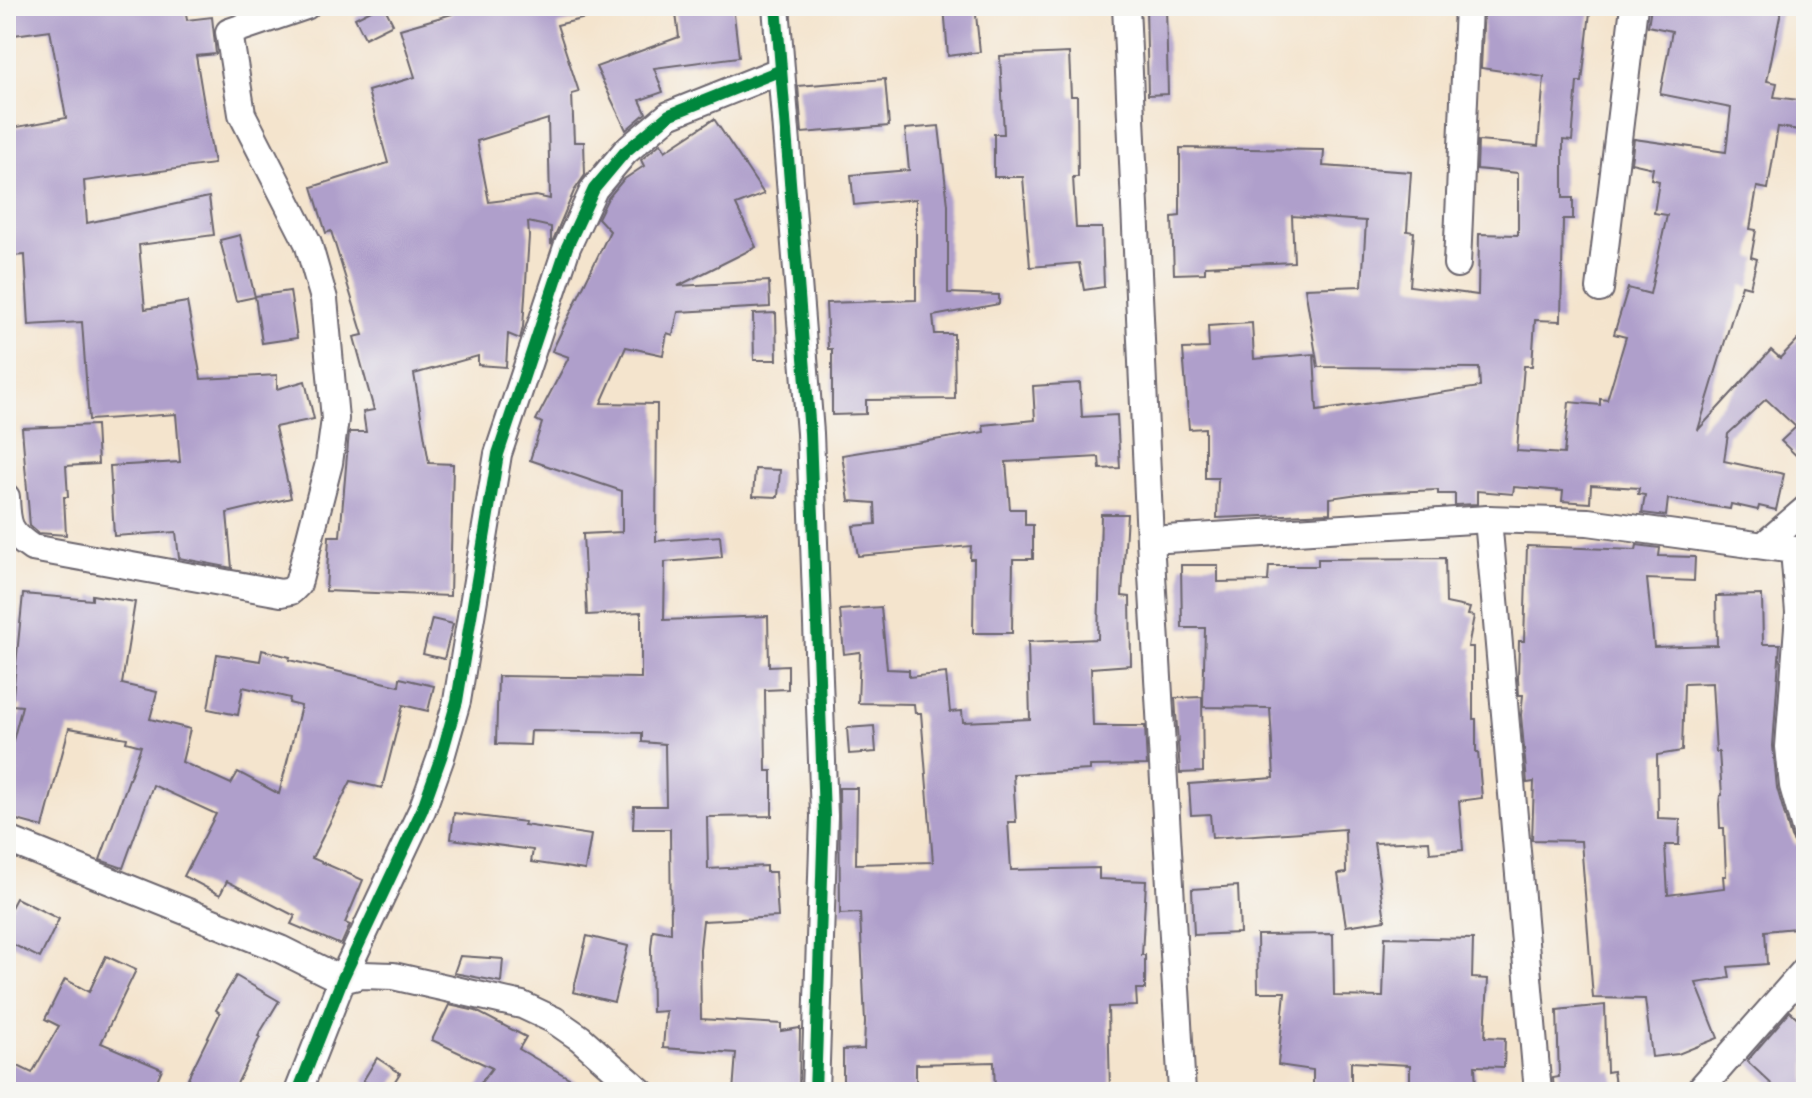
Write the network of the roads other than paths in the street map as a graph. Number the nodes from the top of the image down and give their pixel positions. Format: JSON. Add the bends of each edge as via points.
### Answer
{"nodes":[{"id":1,"x":306,"y":6,"type":"edge"},
{"id":2,"x":776,"y":6,"type":"edge"},
{"id":3,"x":1126,"y":6,"type":"edge"},
{"id":4,"x":1468,"y":6,"type":"edge"},
{"id":5,"x":1634,"y":6,"type":"edge"},
{"id":6,"x":779,"y":71,"type":"junction"},
{"id":7,"x":1457,"y":264,"type":"dead end"},
{"id":8,"x":1600,"y":289,"type":"dead end"},
{"id":9,"x":6,"y":497,"type":"edge"},
{"id":10,"x":1806,"y":509,"type":"edge"},
{"id":11,"x":1488,"y":519,"type":"junction"},
{"id":12,"x":1150,"y":540,"type":"junction"},
{"id":13,"x":1764,"y":545,"type":"junction"},
{"id":14,"x":1806,"y":832,"type":"edge"},
{"id":15,"x":6,"y":839,"type":"edge"},
{"id":16,"x":1806,"y":969,"type":"edge"},
{"id":17,"x":342,"y":980,"type":"junction"},
{"id":18,"x":298,"y":1092,"type":"edge"},
{"id":19,"x":641,"y":1092,"type":"edge"},
{"id":20,"x":815,"y":1092,"type":"edge"},
{"id":21,"x":1182,"y":1092,"type":"edge"},
{"id":22,"x":1538,"y":1092,"type":"edge"},
{"id":23,"x":1698,"y":1092,"type":"edge"}],
"edges":[{"from":1,"to":9,"type":"street","via":[[229,32],[242,114],[308,243],[324,299],[335,419],[298,584],[281,593],[32,548],[13,536]]},
{"from":2,"to":6,"type":"street"},
{"from":3,"to":12,"type":"street"},
{"from":4,"to":7,"type":"street"},
{"from":5,"to":8,"type":"street"},
{"from":6,"to":17,"type":"street","via":[[669,115],[625,152],[594,189],[567,247],[498,454],[457,701],[441,757],[422,810]]},
{"from":6,"to":20,"type":"street","via":[[810,433],[824,816]]},
{"from":10,"to":13,"type":"street"},
{"from":11,"to":12,"type":"street"},
{"from":11,"to":13,"type":"street","via":[[1588,522]]},
{"from":11,"to":22,"type":"street"},
{"from":12,"to":21,"type":"street"},
{"from":13,"to":14,"type":"street","via":[[1794,550],[1799,613],[1789,747]]},
{"from":15,"to":17,"type":"street","via":[[280,949]]},
{"from":16,"to":23,"type":"street"},
{"from":17,"to":18,"type":"street"},
{"from":17,"to":19,"type":"street","via":[[393,976],[522,1005],[567,1029]]}]}
